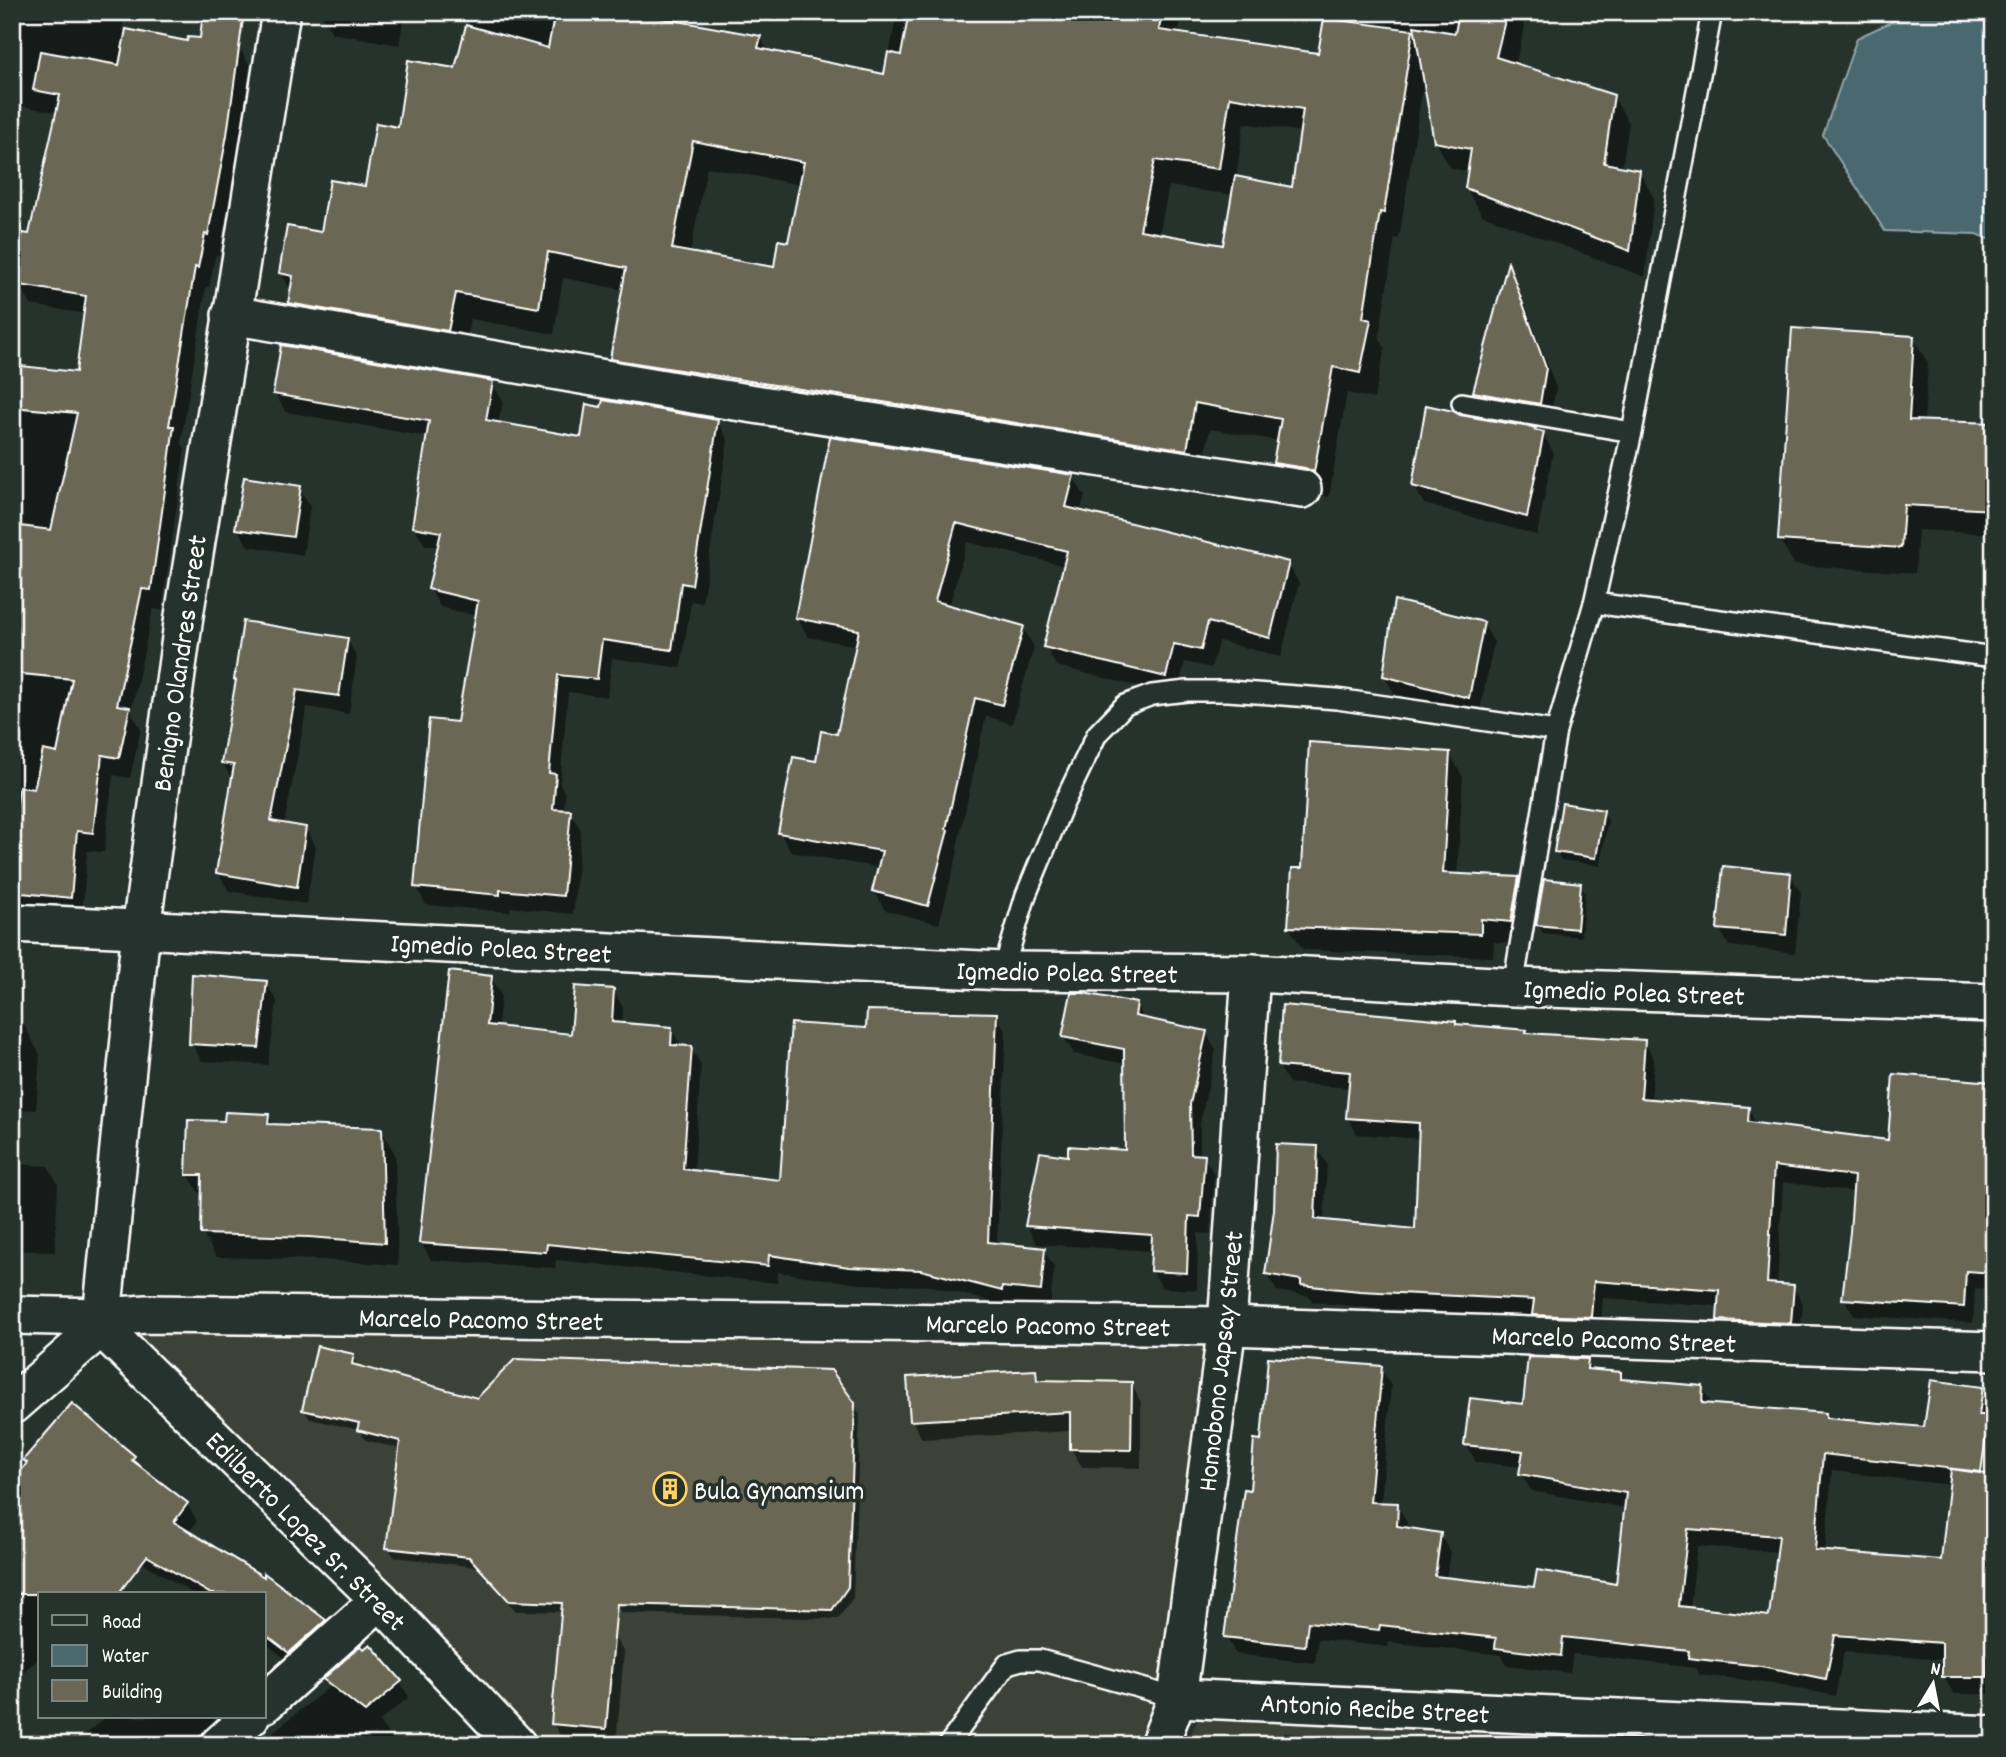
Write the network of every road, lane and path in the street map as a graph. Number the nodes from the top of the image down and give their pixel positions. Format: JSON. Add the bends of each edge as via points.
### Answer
{"nodes":[{"id":1,"x":281,"y":12,"type":"edge"},
{"id":2,"x":1712,"y":12,"type":"edge"},
{"id":3,"x":231,"y":315,"type":"junction"},
{"id":4,"x":1462,"y":403,"type":"dead end"},
{"id":5,"x":1632,"y":432,"type":"junction"},
{"id":6,"x":1302,"y":489,"type":"dead end"},
{"id":7,"x":1594,"y":603,"type":"junction"},
{"id":8,"x":1994,"y":657,"type":"edge"},
{"id":9,"x":1556,"y":731,"type":"junction"},
{"id":10,"x":12,"y":923,"type":"edge"},
{"id":11,"x":141,"y":929,"type":"junction"},
{"id":12,"x":1003,"y":971,"type":"junction"},
{"id":13,"x":1251,"y":973,"type":"junction"},
{"id":14,"x":1513,"y":987,"type":"junction"},
{"id":15,"x":1994,"y":1003,"type":"edge"},
{"id":16,"x":12,"y":1315,"type":"edge"},
{"id":17,"x":101,"y":1322,"type":"junction"},
{"id":18,"x":1227,"y":1326,"type":"junction"},
{"id":19,"x":1994,"y":1351,"type":"edge"},
{"id":20,"x":12,"y":1405,"type":"edge"},
{"id":21,"x":380,"y":1600,"type":"junction"},
{"id":22,"x":1177,"y":1698,"type":"junction"},
{"id":23,"x":266,"y":1702,"type":"edge"},
{"id":24,"x":249,"y":1718,"type":"edge"},
{"id":25,"x":1994,"y":1735,"type":"edge"},
{"id":26,"x":219,"y":1745,"type":"edge"},
{"id":27,"x":517,"y":1745,"type":"edge"},
{"id":28,"x":948,"y":1745,"type":"edge"},
{"id":29,"x":1159,"y":1745,"type":"edge"}],
"edges":[{"from":1,"to":3,"type":"street","name":"Benigno Olandres Street"},
{"from":2,"to":5,"type":"lane"},
{"from":3,"to":6,"type":"street","via":[[716,398]]},
{"from":3,"to":11,"type":"street","name":"Benigno Olandres Street"},
{"from":4,"to":5,"type":"lane"},
{"from":5,"to":7,"type":"lane"},
{"from":7,"to":8,"type":"lane"},
{"from":7,"to":9,"type":"lane"},
{"from":9,"to":12,"type":"lane","via":[[1337,699],[1228,691],[1152,695],[1125,705],[1097,734],[1063,805],[1026,895]]},
{"from":9,"to":14,"type":"lane"},
{"from":10,"to":11,"type":"street","name":"Igmedio Polea Street"},
{"from":11,"to":12,"type":"street","name":"Igmedio Polea Street"},
{"from":11,"to":17,"type":"street","name":"Benigno Olandres Street"},
{"from":12,"to":13,"type":"street","name":"Igmedio Polea Street"},
{"from":13,"to":14,"type":"street","name":"Igmedio Polea Street"},
{"from":13,"to":18,"type":"street","name":"Homobono Japsay Street"},
{"from":14,"to":15,"type":"street","name":"Igmedio Polea Street"},
{"from":16,"to":17,"type":"street","name":"Marcelo Pacomo Street"},
{"from":17,"to":18,"type":"street","name":"Marcelo Pacomo Street","via":[[148,1314]]},
{"from":17,"to":20,"type":"street"},
{"from":17,"to":21,"type":"street","name":"Edilberto Lopez Sr. Street"},
{"from":18,"to":19,"type":"street","name":"Marcelo Pacomo Street"},
{"from":18,"to":22,"type":"street","name":"Homobono Japsay Street"},
{"from":21,"to":23,"type":"street"},
{"from":21,"to":27,"type":"street","name":"Edilberto Lopez Sr. Street"},
{"from":22,"to":25,"type":"street","name":"Antonio Recibe Street"},
{"from":22,"to":28,"type":"lane","via":[[1041,1660],[1021,1660],[1007,1664]]},
{"from":22,"to":29,"type":"street","name":"Homobono Japsay Street"},
{"from":24,"to":26,"type":"street"}]}
